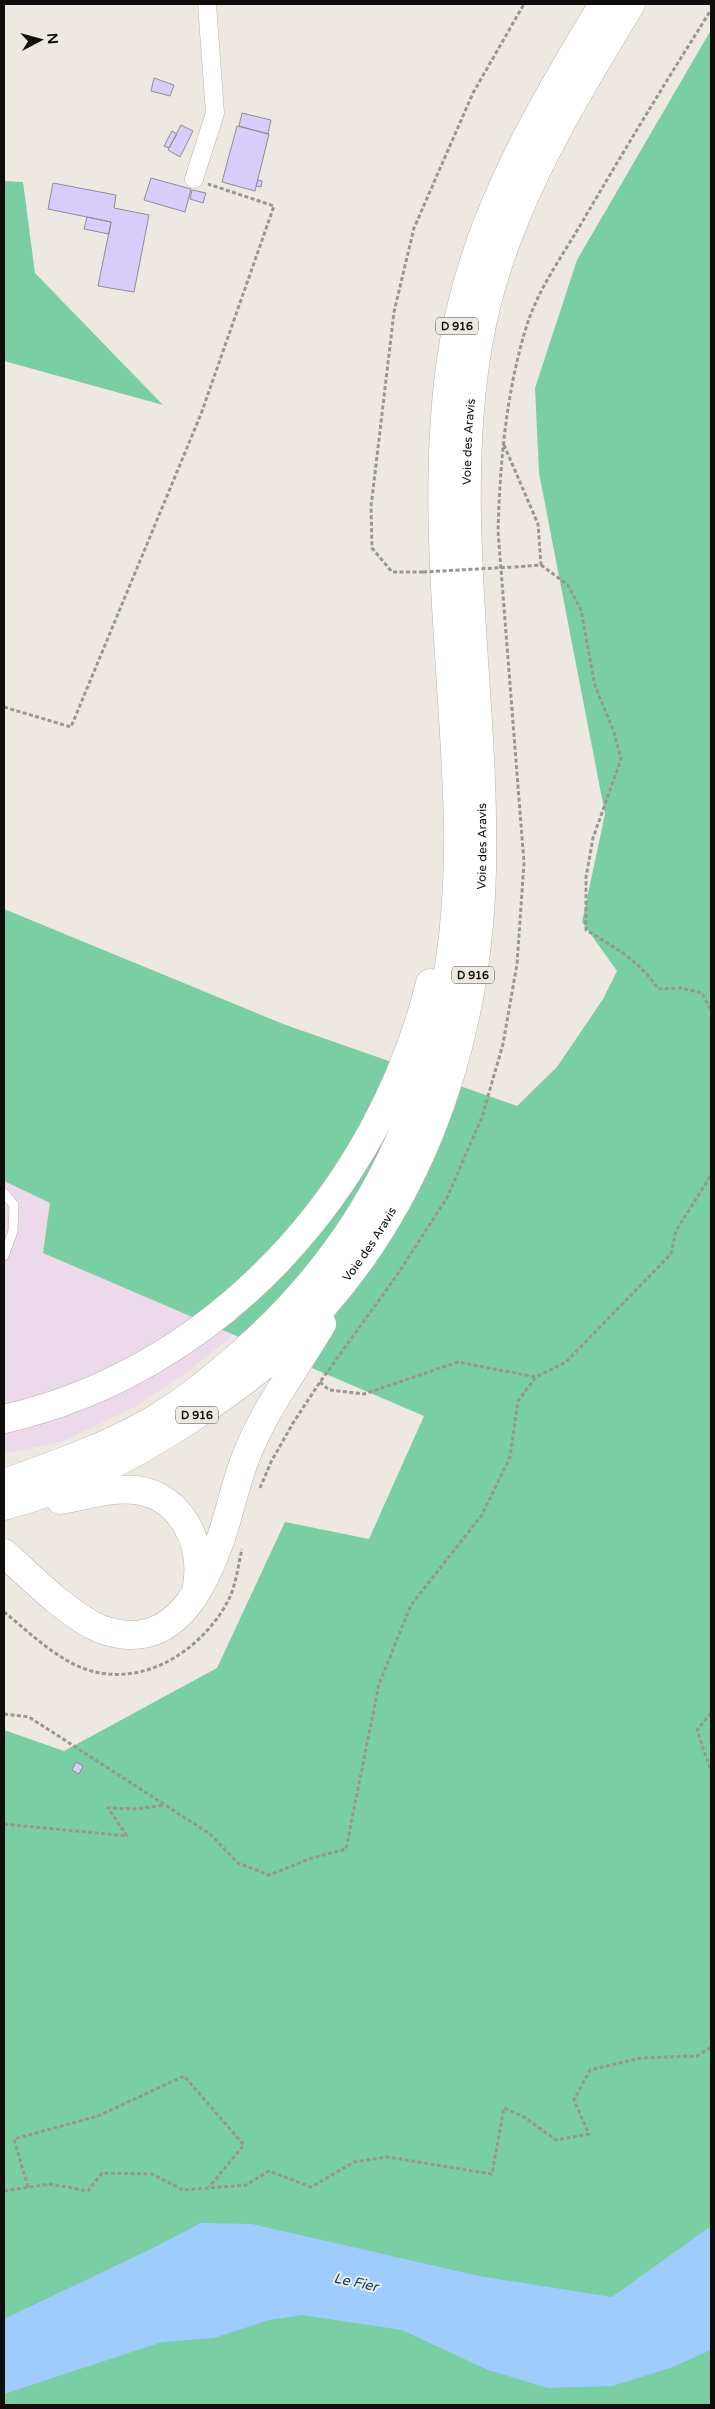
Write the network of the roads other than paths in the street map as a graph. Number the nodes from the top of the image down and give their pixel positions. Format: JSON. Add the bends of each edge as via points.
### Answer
{"nodes":[{"id":1,"x":207,"y":4,"type":"edge"},
{"id":2,"x":603,"y":4,"type":"edge"},
{"id":3,"x":631,"y":4,"type":"edge"},
{"id":4,"x":194,"y":179,"type":"road end"},
{"id":5,"x":458,"y":850,"type":"junction"},
{"id":6,"x":4,"y":1193,"type":"edge"},
{"id":7,"x":366,"y":1250,"type":"junction"},
{"id":8,"x":4,"y":1256,"type":"edge"},
{"id":9,"x":4,"y":1419,"type":"edge"},
{"id":10,"x":4,"y":1483,"type":"edge"},
{"id":11,"x":4,"y":1508,"type":"edge"},
{"id":12,"x":6,"y":1555,"type":"edge"},
{"id":13,"x":195,"y":1593,"type":"junction"}],
"edges":[{"from":1,"to":4,"type":"street","via":[[215,113]]},
{"from":2,"to":5,"type":"highway","name":"Voie des Aravis","number":"D 916","via":[[547,98],[503,182],[473,262],[454,336],[446,402],[443,471]]},
{"from":3,"to":7,"type":"highway","name":"Voie des Aravis","number":"D 916","via":[[575,97],[528,188],[493,277],[478,341],[467,466],[468,543],[482,783],[482,871],[476,956],[465,1024],[435,1121],[415,1168]]},
{"from":5,"to":9,"type":"highway","via":[[430,984],[403,1067],[368,1142],[317,1217],[248,1290],[165,1351],[138,1368],[82,1394]]},
{"from":5,"to":10,"type":"highway","name":"Voie des Aravis","number":"D 916","via":[[449,976],[437,1035],[420,1092],[387,1167],[334,1254],[266,1332],[191,1395],[112,1441]]},
{"from":6,"to":8,"type":"lane","via":[[14,1205],[13,1231]]},
{"from":7,"to":11,"type":"highway","name":"Voie des Aravis","number":"D 916","via":[[332,1297],[306,1325],[220,1400],[160,1440],[118,1462],[46,1494]]},
{"from":7,"to":13,"type":"highway","via":[[259,1428],[238,1478],[222,1536]]},
{"from":11,"to":13,"type":"highway","via":[[121,1490],[154,1495],[176,1510],[190,1529],[198,1561]]},
{"from":12,"to":13,"type":"highway","via":[[80,1618],[112,1633],[142,1634],[158,1629],[181,1613]]}]}
